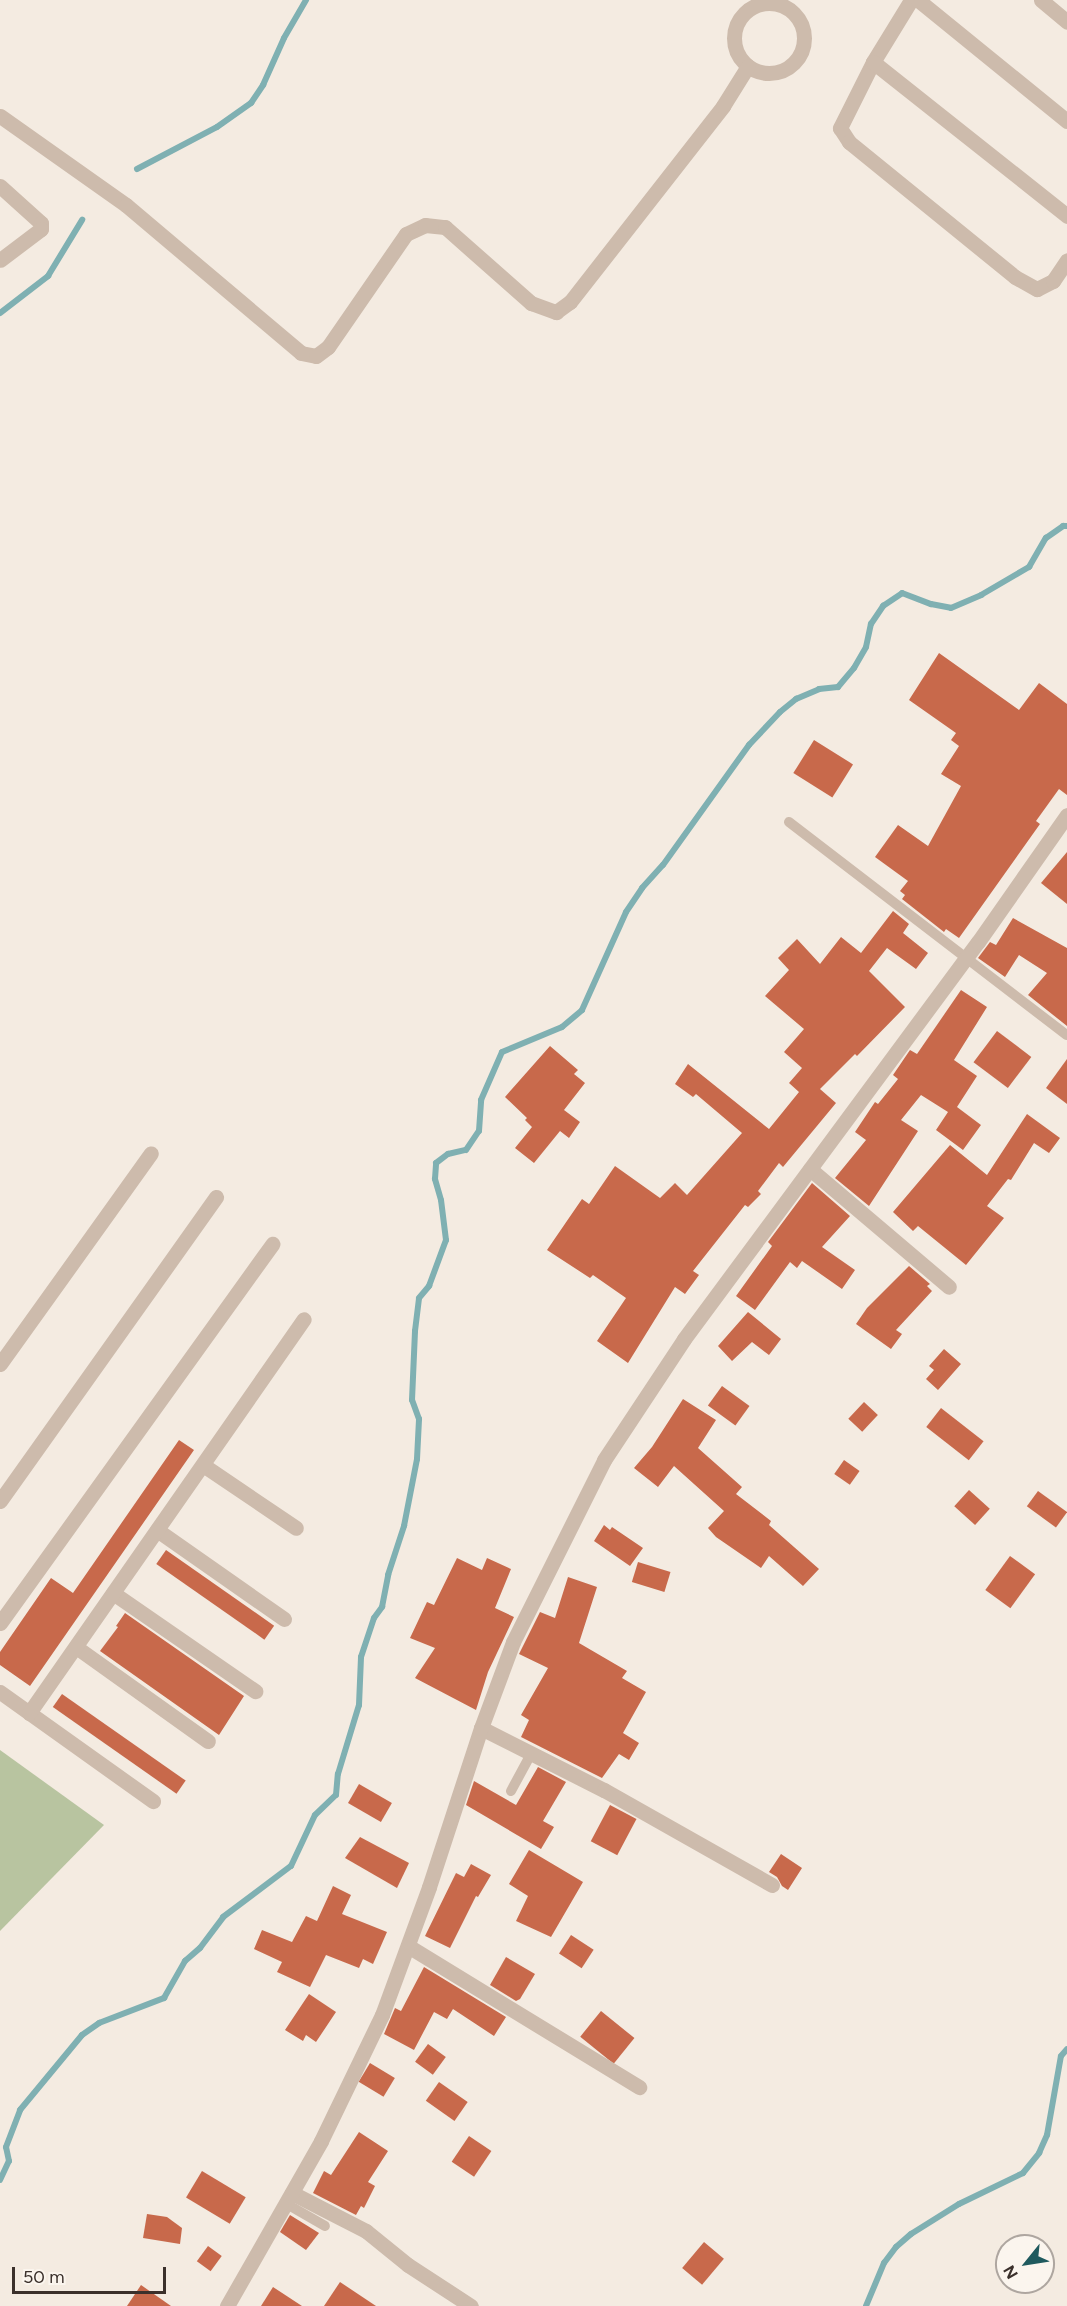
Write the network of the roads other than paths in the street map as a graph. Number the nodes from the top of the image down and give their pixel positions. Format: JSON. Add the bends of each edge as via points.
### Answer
{"nodes":[{"id":1,"x":911,"y":0,"type":"edge"},
{"id":2,"x":918,"y":0,"type":"edge"},
{"id":3,"x":1041,"y":0,"type":"edge"},
{"id":4,"x":789,"y":4,"type":"edge"},
{"id":5,"x":1067,"y":21,"type":"edge"},
{"id":6,"x":873,"y":62,"type":"junction"},
{"id":7,"x":748,"y":66,"type":"junction"},
{"id":8,"x":0,"y":116,"type":"edge"},
{"id":9,"x":1067,"y":121,"type":"edge"},
{"id":10,"x":0,"y":186,"type":"edge"},
{"id":11,"x":1067,"y":216,"type":"edge"},
{"id":12,"x":0,"y":260,"type":"edge"},
{"id":13,"x":1067,"y":260,"type":"edge"},
{"id":14,"x":1067,"y":815,"type":"edge"},
{"id":15,"x":789,"y":822,"type":"dead end"},
{"id":16,"x":968,"y":956,"type":"junction"},
{"id":17,"x":1067,"y":1035,"type":"edge"},
{"id":18,"x":151,"y":1153,"type":"dead end"},
{"id":19,"x":810,"y":1169,"type":"junction"},
{"id":20,"x":216,"y":1197,"type":"dead end"},
{"id":21,"x":272,"y":1244,"type":"dead end"},
{"id":22,"x":949,"y":1287,"type":"dead end"},
{"id":23,"x":304,"y":1319,"type":"dead end"},
{"id":24,"x":0,"y":1364,"type":"edge"},
{"id":25,"x":202,"y":1465,"type":"junction"},
{"id":26,"x":0,"y":1501,"type":"edge"},
{"id":27,"x":296,"y":1528,"type":"dead end"},
{"id":28,"x":157,"y":1530,"type":"junction"},
{"id":29,"x":113,"y":1593,"type":"junction"},
{"id":30,"x":284,"y":1619,"type":"dead end"},
{"id":31,"x":0,"y":1623,"type":"edge"},
{"id":32,"x":76,"y":1647,"type":"junction"},
{"id":33,"x":255,"y":1691,"type":"dead end"},
{"id":34,"x":0,"y":1692,"type":"edge"},
{"id":35,"x":29,"y":1713,"type":"junction"},
{"id":36,"x":481,"y":1728,"type":"junction"},
{"id":37,"x":208,"y":1741,"type":"dead end"},
{"id":38,"x":532,"y":1752,"type":"junction"},
{"id":39,"x":511,"y":1791,"type":"dead end"},
{"id":40,"x":153,"y":1801,"type":"dead end"},
{"id":41,"x":772,"y":1884,"type":"dead end"},
{"id":42,"x":408,"y":1946,"type":"junction"},
{"id":43,"x":639,"y":2087,"type":"dead end"},
{"id":44,"x":289,"y":2198,"type":"junction"},
{"id":45,"x":325,"y":2226,"type":"dead end"},
{"id":46,"x":227,"y":2306,"type":"edge"},
{"id":47,"x":471,"y":2306,"type":"edge"}],
"edges":[{"from":1,"to":6,"type":"street"},
{"from":2,"to":9,"type":"street"},
{"from":3,"to":5,"type":"street"},
{"from":4,"to":7,"type":"street","via":[[759,4],[737,23],[734,42],[741,60]]},
{"from":4,"to":7,"type":"street","via":[[804,36],[799,58],[791,66],[769,73]]},
{"from":6,"to":11,"type":"street"},
{"from":6,"to":13,"type":"street","via":[[840,128],[849,142],[1037,289],[1053,281]]},
{"from":7,"to":8,"type":"street","via":[[723,106],[570,303],[556,312],[531,303],[445,226],[425,225],[406,234],[328,347],[316,356],[300,353],[126,205]]},
{"from":10,"to":12,"type":"street","via":[[41,223],[41,229]]},
{"from":14,"to":16,"type":"street"},
{"from":15,"to":16,"type":"lane"},
{"from":16,"to":17,"type":"lane"},
{"from":16,"to":19,"type":"street"},
{"from":18,"to":24,"type":"street"},
{"from":19,"to":22,"type":"street"},
{"from":19,"to":36,"type":"street","via":[[684,1339],[604,1460],[513,1642]]},
{"from":20,"to":26,"type":"street"},
{"from":21,"to":31,"type":"street"},
{"from":23,"to":25,"type":"street"},
{"from":25,"to":27,"type":"street"},
{"from":25,"to":28,"type":"street"},
{"from":28,"to":29,"type":"street"},
{"from":28,"to":30,"type":"street"},
{"from":29,"to":32,"type":"street"},
{"from":29,"to":33,"type":"street"},
{"from":32,"to":35,"type":"street"},
{"from":32,"to":37,"type":"street"},
{"from":34,"to":35,"type":"street"},
{"from":35,"to":40,"type":"street"},
{"from":36,"to":38,"type":"street"},
{"from":36,"to":42,"type":"street"},
{"from":38,"to":39,"type":"lane"},
{"from":38,"to":41,"type":"street"},
{"from":42,"to":43,"type":"street"},
{"from":42,"to":44,"type":"street","via":[[382,2015]]},
{"from":44,"to":45,"type":"lane"},
{"from":44,"to":46,"type":"street"},
{"from":44,"to":47,"type":"street","via":[[366,2231],[408,2265]]}]}
